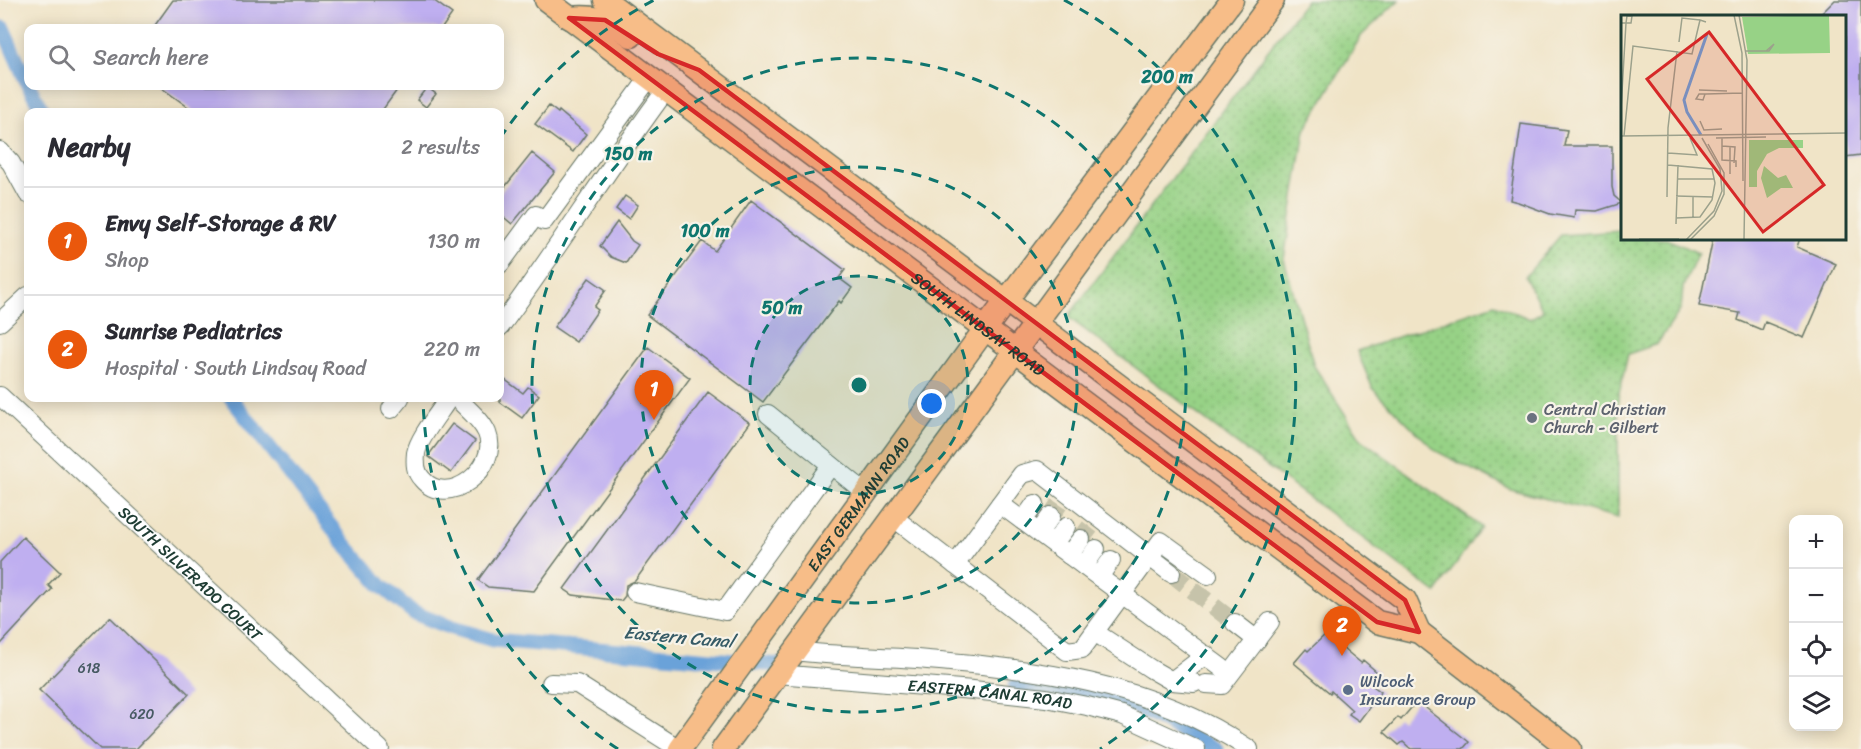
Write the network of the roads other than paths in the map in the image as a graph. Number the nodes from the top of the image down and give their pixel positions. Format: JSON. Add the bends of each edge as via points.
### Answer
{"nodes":[{"id":1,"x":546,"y":0,"type":"edge"},
{"id":2,"x":605,"y":0,"type":"edge"},
{"id":3,"x":1232,"y":0,"type":"edge"},
{"id":4,"x":1273,"y":0,"type":"edge"},
{"id":5,"x":569,"y":18,"type":"junction"},
{"id":6,"x":699,"y":70,"type":"junction"},
{"id":7,"x":658,"y":84,"type":"junction"},
{"id":8,"x":0,"y":151,"type":"edge"},
{"id":9,"x":24,"y":187,"type":"edge"},
{"id":10,"x":504,"y":259,"type":"edge"},
{"id":11,"x":24,"y":300,"type":"edge"},
{"id":12,"x":1007,"y":300,"type":"junction"},
{"id":13,"x":0,"y":322,"type":"edge"},
{"id":14,"x":504,"y":322,"type":"edge"},
{"id":15,"x":1037,"y":322,"type":"junction"},
{"id":16,"x":985,"y":329,"type":"junction"},
{"id":17,"x":1015,"y":352,"type":"junction"},
{"id":18,"x":0,"y":396,"type":"edge"},
{"id":19,"x":447,"y":402,"type":"edge"},
{"id":20,"x":461,"y":402,"type":"edge"},
{"id":21,"x":768,"y":414,"type":"dead end"},
{"id":22,"x":831,"y":465,"type":"junction"},
{"id":23,"x":866,"y":493,"type":"junction"},
{"id":24,"x":1044,"y":493,"type":"junction"},
{"id":25,"x":1000,"y":504,"type":"junction"},
{"id":26,"x":1059,"y":504,"type":"junction"},
{"id":27,"x":1074,"y":516,"type":"junction"},
{"id":28,"x":893,"y":517,"type":"junction"},
{"id":29,"x":1023,"y":521,"type":"junction"},
{"id":30,"x":1039,"y":532,"type":"junction"},
{"id":31,"x":1104,"y":538,"type":"junction"},
{"id":32,"x":1054,"y":543,"type":"junction"},
{"id":33,"x":1150,"y":556,"type":"junction"},
{"id":34,"x":1077,"y":561,"type":"junction"},
{"id":35,"x":955,"y":565,"type":"junction"},
{"id":36,"x":1171,"y":573,"type":"tunnel mouth"},
{"id":37,"x":1208,"y":575,"type":"dead end"},
{"id":38,"x":1099,"y":577,"type":"junction"},
{"id":39,"x":635,"y":592,"type":"dead end"},
{"id":40,"x":1123,"y":595,"type":"junction"},
{"id":41,"x":1270,"y":622,"type":"dead end"},
{"id":42,"x":1235,"y":623,"type":"tunnel mouth"},
{"id":43,"x":1419,"y":632,"type":"junction"},
{"id":44,"x":1096,"y":633,"type":"junction"},
{"id":45,"x":1257,"y":640,"type":"junction"},
{"id":46,"x":794,"y":651,"type":"junction"},
{"id":47,"x":1206,"y":655,"type":"junction"},
{"id":48,"x":1222,"y":668,"type":"dead end"},
{"id":49,"x":777,"y":674,"type":"junction"},
{"id":50,"x":1172,"y":681,"type":"junction"},
{"id":51,"x":551,"y":683,"type":"dead end"},
{"id":52,"x":380,"y":749,"type":"edge"},
{"id":53,"x":680,"y":749,"type":"edge"},
{"id":54,"x":723,"y":749,"type":"edge"},
{"id":55,"x":1196,"y":749,"type":"edge"},
{"id":56,"x":1249,"y":749,"type":"edge"},
{"id":57,"x":1570,"y":749,"type":"edge"}],
"edges":[{"from":1,"to":5,"type":"main road","name":"SOUTH LINDSAY ROAD"},
{"from":2,"to":6,"type":"main road","name":"SOUTH LINDSAY ROAD"},
{"from":3,"to":12,"type":"main road","name":"EAST GERMANN ROAD"},
{"from":4,"to":15,"type":"main road"},
{"from":5,"to":6,"type":"main road","via":[[591,16],[605,20],[658,54]]},
{"from":5,"to":7,"type":"main road","name":"SOUTH LINDSAY ROAD"},
{"from":6,"to":12,"type":"main road","name":"SOUTH LINDSAY ROAD"},
{"from":7,"to":10,"type":"street","via":[[544,220],[536,215]]},
{"from":7,"to":14,"type":"street","via":[[630,138]]},
{"from":7,"to":16,"type":"main road","name":"SOUTH LINDSAY ROAD"},
{"from":8,"to":9,"type":"street"},
{"from":11,"to":13,"type":"street"},
{"from":12,"to":15,"type":"main road","name":"SOUTH LINDSAY ROAD"},
{"from":12,"to":16,"type":"main road","name":"EAST GERMANN ROAD"},
{"from":15,"to":17,"type":"main road"},
{"from":15,"to":43,"type":"main road","name":"SOUTH LINDSAY ROAD","via":[[1405,600]]},
{"from":16,"to":17,"type":"main road","name":"SOUTH LINDSAY ROAD"},
{"from":16,"to":23,"type":"main road","name":"EAST GERMANN ROAD"},
{"from":17,"to":28,"type":"main road"},
{"from":17,"to":43,"type":"main road","name":"SOUTH LINDSAY ROAD","via":[[1377,622]]},
{"from":18,"to":52,"type":"street","name":"SOUTH SILVERADO COURT"},
{"from":19,"to":20,"type":"street","via":[[417,450],[415,465],[419,477],[439,490],[462,486],[478,472],[487,456],[487,433]]},
{"from":21,"to":22,"type":"street"},
{"from":22,"to":23,"type":"street"},
{"from":22,"to":39,"type":"street","via":[[725,610]]},
{"from":23,"to":53,"type":"main road","name":"EAST GERMANN ROAD"},
{"from":24,"to":25,"type":"street","via":[[1037,470],[1022,474]]},
{"from":24,"to":26,"type":"street"},
{"from":24,"to":29,"type":"street"},
{"from":25,"to":29,"type":"street"},
{"from":25,"to":35,"type":"street"},
{"from":26,"to":27,"type":"street"},
{"from":26,"to":30,"type":"street"},
{"from":27,"to":31,"type":"street"},
{"from":27,"to":32,"type":"street"},
{"from":28,"to":35,"type":"street"},
{"from":28,"to":46,"type":"main road"},
{"from":29,"to":30,"type":"street"},
{"from":30,"to":32,"type":"street"},
{"from":31,"to":33,"type":"street"},
{"from":31,"to":34,"type":"street"},
{"from":31,"to":38,"type":"street"},
{"from":32,"to":34,"type":"street"},
{"from":33,"to":36,"type":"street"},
{"from":33,"to":37,"type":"street","via":[[1161,541]]},
{"from":33,"to":40,"type":"street"},
{"from":34,"to":38,"type":"street"},
{"from":35,"to":44,"type":"street","via":[[1067,651],[1082,650]]},
{"from":38,"to":40,"type":"street"},
{"from":40,"to":44,"type":"street"},
{"from":40,"to":47,"type":"street"},
{"from":41,"to":45,"type":"street"},
{"from":42,"to":45,"type":"street"},
{"from":43,"to":57,"type":"main road","name":"SOUTH LINDSAY ROAD"},
{"from":44,"to":50,"type":"street"},
{"from":45,"to":50,"type":"street","via":[[1222,685]]},
{"from":46,"to":49,"type":"main road"},
{"from":46,"to":56,"type":"street","via":[[1052,673],[1129,692],[1176,709]]},
{"from":47,"to":48,"type":"street"},
{"from":47,"to":50,"type":"street"},
{"from":49,"to":54,"type":"main road"},
{"from":49,"to":55,"type":"street","name":"EASTERN CANAL ROAD","via":[[973,690],[1077,704],[1122,715]]},
{"from":51,"to":53,"type":"street","via":[[577,684]]}]}
